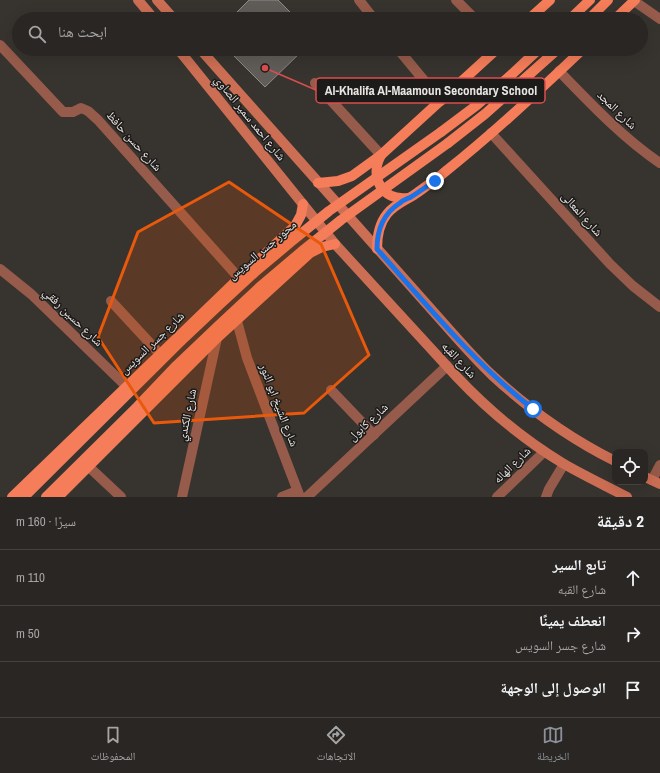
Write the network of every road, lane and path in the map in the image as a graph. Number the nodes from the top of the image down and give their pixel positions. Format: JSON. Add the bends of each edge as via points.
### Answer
{"nodes":[{"id":1,"x":138,"y":0,"type":"edge"},
{"id":2,"x":157,"y":0,"type":"edge"},
{"id":3,"x":359,"y":0,"type":"edge"},
{"id":4,"x":456,"y":0,"type":"edge"},
{"id":5,"x":550,"y":0,"type":"edge"},
{"id":6,"x":590,"y":0,"type":"edge"},
{"id":7,"x":608,"y":0,"type":"edge"},
{"id":8,"x":634,"y":0,"type":"edge"},
{"id":9,"x":148,"y":12,"type":"edge"},
{"id":10,"x":168,"y":12,"type":"edge"},
{"id":11,"x":368,"y":12,"type":"edge"},
{"id":12,"x":467,"y":12,"type":"edge"},
{"id":13,"x":537,"y":12,"type":"edge"},
{"id":14,"x":577,"y":12,"type":"edge"},
{"id":15,"x":596,"y":12,"type":"edge"},
{"id":16,"x":622,"y":12,"type":"edge"},
{"id":17,"x":660,"y":18,"type":"edge"},
{"id":18,"x":0,"y":44,"type":"edge"},
{"id":19,"x":184,"y":56,"type":"edge"},
{"id":20,"x":206,"y":56,"type":"edge"},
{"id":21,"x":404,"y":56,"type":"edge"},
{"id":22,"x":489,"y":56,"type":"edge"},
{"id":23,"x":531,"y":56,"type":"edge"},
{"id":24,"x":550,"y":56,"type":"edge"},
{"id":25,"x":575,"y":56,"type":"edge"},
{"id":26,"x":559,"y":71,"type":"junction"},
{"id":27,"x":315,"y":83,"type":"dead end"},
{"id":28,"x":441,"y":101,"type":"junction"},
{"id":29,"x":491,"y":133,"type":"junction"},
{"id":30,"x":381,"y":155,"type":"junction"},
{"id":31,"x":660,"y":163,"type":"edge"},
{"id":32,"x":318,"y":183,"type":"junction"},
{"id":33,"x":410,"y":198,"type":"junction"},
{"id":34,"x":303,"y":204,"type":"junction"},
{"id":35,"x":290,"y":230,"type":"junction"},
{"id":36,"x":335,"y":244,"type":"junction"},
{"id":37,"x":377,"y":249,"type":"junction"},
{"id":38,"x":310,"y":253,"type":"junction"},
{"id":39,"x":0,"y":269,"type":"edge"},
{"id":40,"x":239,"y":278,"type":"junction"},
{"id":41,"x":111,"y":301,"type":"dead end"},
{"id":42,"x":660,"y":307,"type":"edge"},
{"id":43,"x":237,"y":321,"type":"junction"},
{"id":44,"x":217,"y":338,"type":"junction"},
{"id":45,"x":160,"y":354,"type":"junction"},
{"id":46,"x":447,"y":366,"type":"junction"},
{"id":47,"x":126,"y":386,"type":"junction"},
{"id":48,"x":331,"y":390,"type":"dead end"},
{"id":49,"x":374,"y":435,"type":"junction"},
{"id":50,"x":544,"y":452,"type":"junction"},
{"id":51,"x":612,"y":459,"type":"edge"},
{"id":52,"x":564,"y":464,"type":"junction"},
{"id":53,"x":660,"y":465,"type":"edge"},
{"id":54,"x":89,"y":467,"type":"junction"},
{"id":55,"x":652,"y":480,"type":"edge"},
{"id":56,"x":299,"y":494,"type":"edge"},
{"id":57,"x":12,"y":497,"type":"edge"},
{"id":58,"x":24,"y":497,"type":"edge"},
{"id":59,"x":46,"y":497,"type":"edge"},
{"id":60,"x":58,"y":497,"type":"edge"},
{"id":61,"x":121,"y":497,"type":"edge"},
{"id":62,"x":182,"y":497,"type":"edge"},
{"id":63,"x":282,"y":497,"type":"edge"},
{"id":64,"x":307,"y":497,"type":"edge"},
{"id":65,"x":497,"y":497,"type":"edge"},
{"id":66,"x":546,"y":497,"type":"edge"},
{"id":67,"x":626,"y":497,"type":"edge"}],
"edges":[{"from":1,"to":9,"type":"main road"},
{"from":2,"to":10,"type":"main road"},
{"from":3,"to":11,"type":"street"},
{"from":4,"to":12,"type":"street"},
{"from":5,"to":13,"type":"main road"},
{"from":6,"to":14,"type":"main road"},
{"from":7,"to":15,"type":"main road"},
{"from":8,"to":16,"type":"main road"},
{"from":8,"to":17,"type":"street"},
{"from":18,"to":40,"type":"street","name":"شارع حسن حافظ","via":[[63,112],[73,112],[81,108],[98,120]]},
{"from":19,"to":34,"type":"main road","name":"شارع احمد سمير الصاوي"},
{"from":20,"to":32,"type":"main road","name":"شارع احمد سمير الصاوي"},
{"from":21,"to":28,"type":"street"},
{"from":22,"to":28,"type":"main road"},
{"from":23,"to":58,"type":"main road","name":"محور جسر السويس","bridge":true,"via":[[477,105],[329,211],[255,272],[184,338]]},
{"from":24,"to":59,"type":"main road","bridge":true,"via":[[485,114],[341,220],[262,286],[177,365]]},
{"from":25,"to":26,"type":"main road"},
{"from":26,"to":29,"type":"main road"},
{"from":26,"to":31,"type":"street","name":"شارع المجد","via":[[611,124]]},
{"from":27,"to":30,"type":"street"},
{"from":28,"to":30,"type":"main road"},
{"from":29,"to":33,"type":"main road","via":[[435,181]]},
{"from":29,"to":42,"type":"street","name":"شارع المعالى","via":[[610,264]]},
{"from":30,"to":32,"type":"main road","via":[[352,176],[338,181]]},
{"from":30,"to":33,"type":"main road","via":[[376,174],[380,186],[396,198]]},
{"from":32,"to":37,"type":"main road","name":"شارع القبه"},
{"from":33,"to":37,"type":"main road","via":[[394,207],[385,218],[379,230]]},
{"from":34,"to":35,"type":"main road","name":"شارع جسر السويس","via":[[299,221]]},
{"from":34,"to":36,"type":"main road","name":"شارع القبه"},
{"from":35,"to":38,"type":"main road","via":[[302,236]]},
{"from":35,"to":40,"type":"main road","name":"شارع جسر السويس"},
{"from":36,"to":38,"type":"main road"},
{"from":36,"to":46,"type":"main road","name":"شارع القبه"},
{"from":37,"to":51,"type":"main road","name":"شارع القبه","via":[[492,375],[565,432]]},
{"from":38,"to":43,"type":"main road"},
{"from":39,"to":47,"type":"street","name":"شارع حسين رفقي","via":[[31,294]]},
{"from":40,"to":45,"type":"main road","name":"شارع جسر السويس"},
{"from":41,"to":45,"type":"street"},
{"from":43,"to":44,"type":"main road"},
{"from":43,"to":56,"type":"street","name":"شارع الشيخ ابو النور","via":[[247,358]]},
{"from":44,"to":54,"type":"main road"},
{"from":44,"to":62,"type":"street","name":"شارع الكندي"},
{"from":45,"to":47,"type":"main road","name":"شارع جسر السويس"},
{"from":46,"to":49,"type":"street","name":"شارع كابول"},
{"from":46,"to":50,"type":"main road","name":"شارع القبه","via":[[493,412]]},
{"from":47,"to":57,"type":"main road","name":"شارع جسر السويس"},
{"from":48,"to":49,"type":"street"},
{"from":49,"to":64,"type":"street","name":"شارع كابول"},
{"from":50,"to":52,"type":"main road","name":"شارع القبه"},
{"from":50,"to":65,"type":"street","name":"شارع الهاله"},
{"from":52,"to":66,"type":"street"},
{"from":52,"to":67,"type":"main road","name":"شارع القبه"},
{"from":53,"to":55,"type":"street"},
{"from":54,"to":60,"type":"main road"},
{"from":54,"to":61,"type":"street"},
{"from":56,"to":63,"type":"street"}]}
